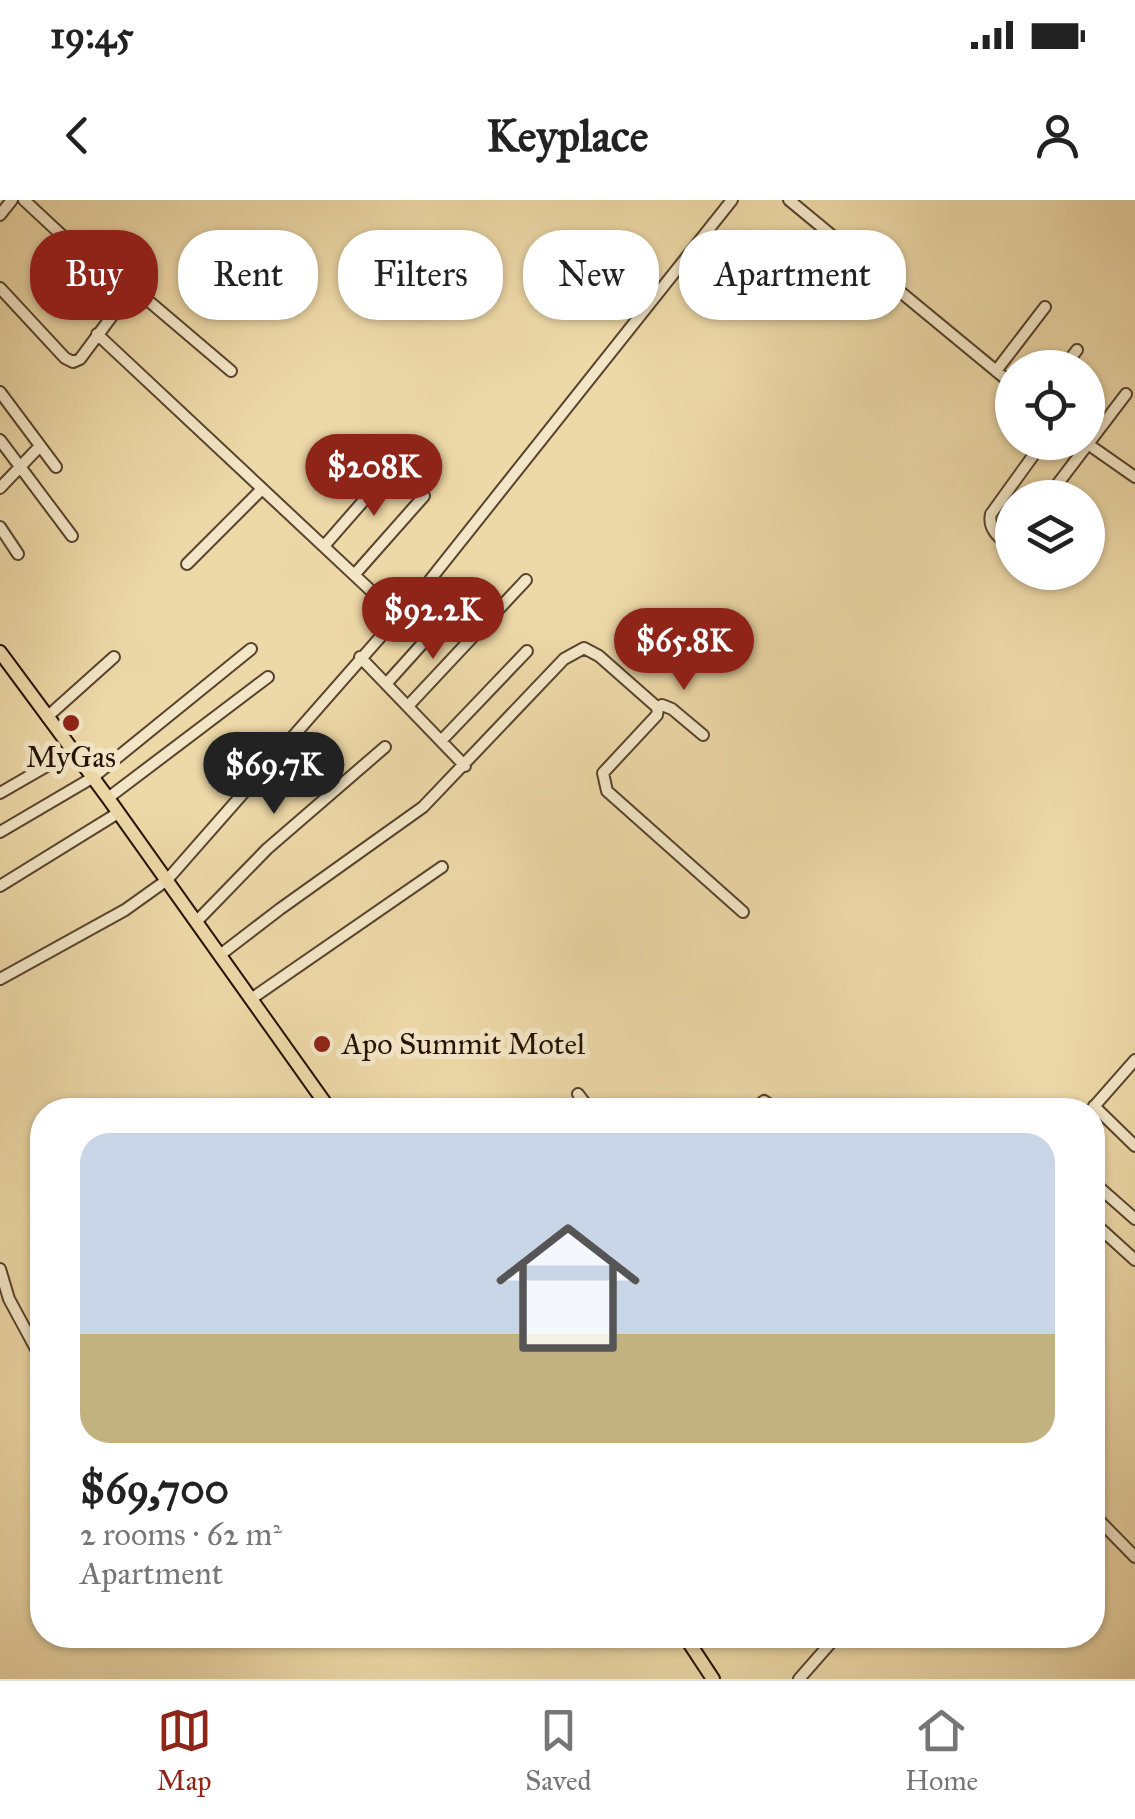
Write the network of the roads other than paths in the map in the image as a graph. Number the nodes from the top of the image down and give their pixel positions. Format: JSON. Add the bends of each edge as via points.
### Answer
{"nodes":[{"id":1,"x":12,"y":200,"type":"edge"},
{"id":2,"x":24,"y":200,"type":"edge"},
{"id":3,"x":732,"y":200,"type":"edge"},
{"id":4,"x":790,"y":200,"type":"edge"},
{"id":5,"x":0,"y":215,"type":"edge"},
{"id":6,"x":56,"y":230,"type":"edge"},
{"id":7,"x":0,"y":288,"type":"edge"},
{"id":8,"x":1045,"y":306,"type":"dead end"},
{"id":9,"x":158,"y":310,"type":"edge"},
{"id":10,"x":109,"y":320,"type":"edge"},
{"id":11,"x":98,"y":334,"type":"junction"},
{"id":12,"x":1012,"y":350,"type":"edge"},
{"id":13,"x":995,"y":370,"type":"edge"},
{"id":14,"x":231,"y":371,"type":"dead end"},
{"id":15,"x":0,"y":392,"type":"edge"},
{"id":16,"x":1126,"y":394,"type":"dead end"},
{"id":17,"x":1105,"y":420,"type":"edge"},
{"id":18,"x":0,"y":440,"type":"edge"},
{"id":19,"x":40,"y":446,"type":"junction"},
{"id":20,"x":1105,"y":456,"type":"edge"},
{"id":21,"x":20,"y":466,"type":"junction"},
{"id":22,"x":394,"y":466,"type":"dead end"},
{"id":23,"x":56,"y":467,"type":"dead end"},
{"id":24,"x":1135,"y":477,"type":"edge"},
{"id":25,"x":0,"y":488,"type":"edge"},
{"id":26,"x":261,"y":490,"type":"junction"},
{"id":27,"x":424,"y":496,"type":"dead end"},
{"id":28,"x":995,"y":508,"type":"edge"},
{"id":29,"x":0,"y":527,"type":"edge"},
{"id":30,"x":995,"y":532,"type":"edge"},
{"id":31,"x":72,"y":536,"type":"dead end"},
{"id":32,"x":324,"y":546,"type":"junction"},
{"id":33,"x":18,"y":554,"type":"dead end"},
{"id":34,"x":187,"y":564,"type":"dead end"},
{"id":35,"x":355,"y":574,"type":"junction"},
{"id":36,"x":526,"y":580,"type":"dead end"},
{"id":37,"x":450,"y":613,"type":"dead end"},
{"id":38,"x":398,"y":616,"type":"junction"},
{"id":39,"x":251,"y":649,"type":"dead end"},
{"id":40,"x":527,"y":651,"type":"dead end"},
{"id":41,"x":0,"y":652,"type":"edge"},
{"id":42,"x":114,"y":657,"type":"dead end"},
{"id":43,"x":360,"y":657,"type":"junction"},
{"id":44,"x":268,"y":677,"type":"dead end"},
{"id":45,"x":386,"y":684,"type":"junction"},
{"id":46,"x":408,"y":706,"type":"junction"},
{"id":47,"x":658,"y":708,"type":"junction"},
{"id":48,"x":47,"y":718,"type":"junction"},
{"id":49,"x":702,"y":735,"type":"dead end"},
{"id":50,"x":442,"y":741,"type":"junction"},
{"id":51,"x":385,"y":747,"type":"dead end"},
{"id":52,"x":71,"y":752,"type":"junction"},
{"id":53,"x":465,"y":766,"type":"junction"},
{"id":54,"x":92,"y":778,"type":"junction"},
{"id":55,"x":0,"y":793,"type":"edge"},
{"id":56,"x":108,"y":798,"type":"junction"},
{"id":57,"x":118,"y":813,"type":"junction"},
{"id":58,"x":0,"y":832,"type":"edge"},
{"id":59,"x":442,"y":866,"type":"dead end"},
{"id":60,"x":167,"y":880,"type":"junction"},
{"id":61,"x":0,"y":886,"type":"edge"},
{"id":62,"x":743,"y":912,"type":"dead end"},
{"id":63,"x":196,"y":922,"type":"junction"},
{"id":64,"x":220,"y":956,"type":"junction"},
{"id":65,"x":0,"y":979,"type":"edge"},
{"id":66,"x":251,"y":998,"type":"junction"},
{"id":67,"x":1135,"y":1060,"type":"edge"},
{"id":68,"x":578,"y":1094,"type":"dead end"},
{"id":69,"x":322,"y":1098,"type":"edge"},
{"id":70,"x":581,"y":1098,"type":"edge"},
{"id":71,"x":1101,"y":1098,"type":"edge"},
{"id":72,"x":1105,"y":1119,"type":"edge"},
{"id":73,"x":1135,"y":1146,"type":"edge"},
{"id":74,"x":1105,"y":1192,"type":"edge"},
{"id":75,"x":1135,"y":1219,"type":"edge"},
{"id":76,"x":1105,"y":1233,"type":"edge"},
{"id":77,"x":1135,"y":1260,"type":"edge"},
{"id":78,"x":0,"y":1270,"type":"edge"},
{"id":79,"x":30,"y":1338,"type":"edge"},
{"id":80,"x":1105,"y":1526,"type":"edge"},
{"id":81,"x":1135,"y":1557,"type":"edge"},
{"id":82,"x":693,"y":1648,"type":"edge"},
{"id":83,"x":826,"y":1648,"type":"edge"},
{"id":84,"x":714,"y":1679,"type":"edge"},
{"id":85,"x":799,"y":1679,"type":"edge"}],
"edges":[{"from":1,"to":5,"type":"street"},
{"from":2,"to":6,"type":"street"},
{"from":3,"to":38,"type":"street"},
{"from":4,"to":13,"type":"street"},
{"from":7,"to":11,"type":"street","via":[[69,360],[80,359]]},
{"from":8,"to":12,"type":"street"},
{"from":9,"to":14,"type":"street"},
{"from":10,"to":11,"type":"street"},
{"from":11,"to":26,"type":"street"},
{"from":15,"to":19,"type":"street"},
{"from":16,"to":17,"type":"street"},
{"from":18,"to":21,"type":"street"},
{"from":19,"to":21,"type":"street"},
{"from":19,"to":23,"type":"street"},
{"from":20,"to":24,"type":"street"},
{"from":21,"to":25,"type":"street"},
{"from":21,"to":31,"type":"street"},
{"from":22,"to":32,"type":"street"},
{"from":26,"to":32,"type":"street"},
{"from":26,"to":34,"type":"street"},
{"from":27,"to":35,"type":"street"},
{"from":28,"to":30,"type":"street"},
{"from":29,"to":33,"type":"street"},
{"from":32,"to":35,"type":"street"},
{"from":35,"to":38,"type":"street"},
{"from":36,"to":46,"type":"street"},
{"from":37,"to":45,"type":"street"},
{"from":38,"to":43,"type":"street"},
{"from":39,"to":54,"type":"street"},
{"from":40,"to":50,"type":"street"},
{"from":41,"to":48,"type":"main road"},
{"from":42,"to":48,"type":"street"},
{"from":43,"to":45,"type":"street"},
{"from":43,"to":60,"type":"street"},
{"from":44,"to":56,"type":"street"},
{"from":45,"to":46,"type":"street"},
{"from":46,"to":50,"type":"street"},
{"from":47,"to":49,"type":"street","via":[[672,709]]},
{"from":47,"to":53,"type":"street","via":[[592,651],[578,649]]},
{"from":47,"to":62,"type":"street","via":[[606,769],[606,792]]},
{"from":48,"to":52,"type":"main road"},
{"from":50,"to":53,"type":"street"},
{"from":51,"to":63,"type":"street","via":[[267,849]]},
{"from":52,"to":54,"type":"main road"},
{"from":52,"to":55,"type":"street"},
{"from":53,"to":64,"type":"street","via":[[398,828]]},
{"from":54,"to":56,"type":"main road"},
{"from":54,"to":58,"type":"street"},
{"from":56,"to":57,"type":"main road"},
{"from":57,"to":60,"type":"main road"},
{"from":57,"to":61,"type":"street"},
{"from":59,"to":66,"type":"street"},
{"from":60,"to":63,"type":"main road"},
{"from":60,"to":65,"type":"street"},
{"from":63,"to":64,"type":"main road"},
{"from":64,"to":66,"type":"main road"},
{"from":66,"to":69,"type":"main road"},
{"from":67,"to":71,"type":"street"},
{"from":68,"to":70,"type":"street"},
{"from":72,"to":73,"type":"street"},
{"from":74,"to":75,"type":"street"},
{"from":76,"to":77,"type":"street"},
{"from":78,"to":79,"type":"street"},
{"from":80,"to":81,"type":"street"},
{"from":82,"to":84,"type":"main road"},
{"from":83,"to":85,"type":"street"}]}
